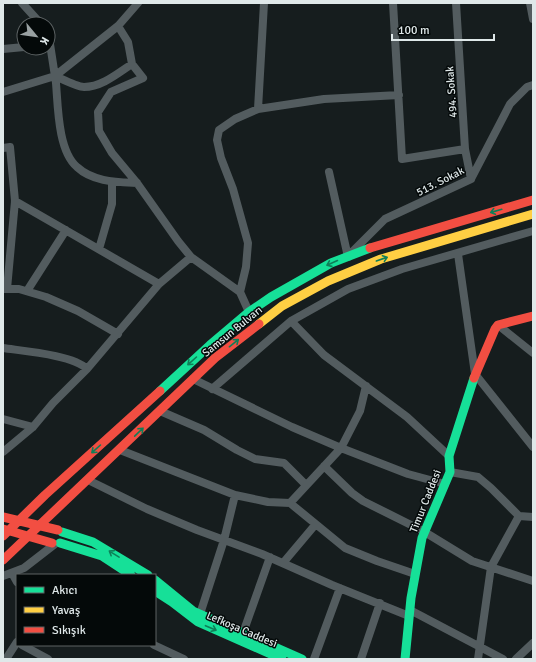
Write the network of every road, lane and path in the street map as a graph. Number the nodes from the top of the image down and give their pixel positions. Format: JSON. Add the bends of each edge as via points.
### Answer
{"nodes":[{"id":1,"x":35,"y":3,"type":"edge"},
{"id":2,"x":138,"y":3,"type":"edge"},
{"id":3,"x":264,"y":3,"type":"edge"},
{"id":4,"x":393,"y":3,"type":"edge"},
{"id":5,"x":456,"y":3,"type":"edge"},
{"id":6,"x":530,"y":3,"type":"edge"},
{"id":7,"x":25,"y":6,"type":"edge"},
{"id":8,"x":34,"y":16,"type":"edge"},
{"id":9,"x":533,"y":20,"type":"edge"},
{"id":10,"x":118,"y":26,"type":"junction"},
{"id":11,"x":16,"y":48,"type":"edge"},
{"id":12,"x":3,"y":49,"type":"edge"},
{"id":13,"x":51,"y":56,"type":"edge"},
{"id":14,"x":132,"y":64,"type":"junction"},
{"id":15,"x":55,"y":76,"type":"junction"},
{"id":16,"x":533,"y":84,"type":"edge"},
{"id":17,"x":3,"y":92,"type":"edge"},
{"id":18,"x":399,"y":95,"type":"junction"},
{"id":19,"x":258,"y":109,"type":"junction"},
{"id":20,"x":3,"y":148,"type":"edge"},
{"id":21,"x":465,"y":149,"type":"junction"},
{"id":22,"x":329,"y":172,"type":"dead end"},
{"id":23,"x":471,"y":179,"type":"junction"},
{"id":24,"x":112,"y":182,"type":"junction"},
{"id":25,"x":137,"y":183,"type":"junction"},
{"id":26,"x":533,"y":200,"type":"edge"},
{"id":27,"x":15,"y":201,"type":"junction"},
{"id":28,"x":533,"y":214,"type":"edge"},
{"id":29,"x":66,"y":230,"type":"junction"},
{"id":30,"x":533,"y":231,"type":"edge"},
{"id":31,"x":99,"y":249,"type":"junction"},
{"id":32,"x":458,"y":254,"type":"junction"},
{"id":33,"x":348,"y":256,"type":"junction"},
{"id":34,"x":191,"y":257,"type":"junction"},
{"id":35,"x":159,"y":284,"type":"junction"},
{"id":36,"x":5,"y":289,"type":"edge"},
{"id":37,"x":27,"y":291,"type":"junction"},
{"id":38,"x":240,"y":292,"type":"junction"},
{"id":39,"x":249,"y":312,"type":"junction"},
{"id":40,"x":533,"y":316,"type":"edge"},
{"id":41,"x":291,"y":321,"type":"junction"},
{"id":42,"x":498,"y":325,"type":"junction"},
{"id":43,"x":118,"y":334,"type":"junction"},
{"id":44,"x":3,"y":348,"type":"edge"},
{"id":45,"x":533,"y":354,"type":"edge"},
{"id":46,"x":88,"y":369,"type":"junction"},
{"id":47,"x":475,"y":374,"type":"junction"},
{"id":48,"x":193,"y":379,"type":"junction"},
{"id":49,"x":366,"y":386,"type":"junction"},
{"id":50,"x":212,"y":389,"type":"junction"},
{"id":51,"x":160,"y":411,"type":"junction"},
{"id":52,"x":3,"y":419,"type":"edge"},
{"id":53,"x":33,"y":427,"type":"junction"},
{"id":54,"x":533,"y":447,"type":"edge"},
{"id":55,"x":341,"y":448,"type":"junction"},
{"id":56,"x":120,"y":450,"type":"junction"},
{"id":57,"x":3,"y":452,"type":"edge"},
{"id":58,"x":449,"y":456,"type":"junction"},
{"id":59,"x":324,"y":466,"type":"junction"},
{"id":60,"x":450,"y":472,"type":"junction"},
{"id":61,"x":88,"y":480,"type":"junction"},
{"id":62,"x":445,"y":484,"type":"junction"},
{"id":63,"x":306,"y":485,"type":"junction"},
{"id":64,"x":235,"y":495,"type":"junction"},
{"id":65,"x":290,"y":503,"type":"junction"},
{"id":66,"x":519,"y":516,"type":"junction"},
{"id":67,"x":3,"y":517,"type":"edge"},
{"id":68,"x":533,"y":517,"type":"edge"},
{"id":69,"x":315,"y":525,"type":"junction"},
{"id":70,"x":3,"y":529,"type":"edge"},
{"id":71,"x":60,"y":531,"type":"junction"},
{"id":72,"x":425,"y":532,"type":"junction"},
{"id":73,"x":3,"y":536,"type":"edge"},
{"id":74,"x":224,"y":540,"type":"junction"},
{"id":75,"x":56,"y":543,"type":"junction"},
{"id":76,"x":270,"y":557,"type":"junction"},
{"id":77,"x":5,"y":559,"type":"edge"},
{"id":78,"x":283,"y":563,"type":"junction"},
{"id":79,"x":491,"y":568,"type":"junction"},
{"id":80,"x":3,"y":571,"type":"edge"},
{"id":81,"x":12,"y":573,"type":"junction"},
{"id":82,"x":129,"y":574,"type":"edge"},
{"id":83,"x":146,"y":574,"type":"edge"},
{"id":84,"x":414,"y":574,"type":"junction"},
{"id":85,"x":3,"y":576,"type":"edge"},
{"id":86,"x":16,"y":580,"type":"edge"},
{"id":87,"x":156,"y":581,"type":"edge"},
{"id":88,"x":533,"y":582,"type":"edge"},
{"id":89,"x":340,"y":588,"type":"junction"},
{"id":90,"x":156,"y":592,"type":"edge"},
{"id":91,"x":380,"y":603,"type":"junction"},
{"id":92,"x":409,"y":613,"type":"junction"},
{"id":93,"x":200,"y":614,"type":"junction"},
{"id":94,"x":243,"y":633,"type":"junction"},
{"id":95,"x":533,"y":643,"type":"edge"},
{"id":96,"x":16,"y":644,"type":"edge"},
{"id":97,"x":24,"y":646,"type":"edge"},
{"id":98,"x":156,"y":646,"type":"edge"},
{"id":99,"x":481,"y":647,"type":"junction"},
{"id":100,"x":407,"y":658,"type":"edge"},
{"id":101,"x":6,"y":659,"type":"edge"},
{"id":102,"x":48,"y":659,"type":"edge"},
{"id":103,"x":184,"y":659,"type":"edge"},
{"id":104,"x":282,"y":659,"type":"edge"},
{"id":105,"x":302,"y":659,"type":"edge"},
{"id":106,"x":314,"y":659,"type":"edge"},
{"id":107,"x":361,"y":659,"type":"edge"},
{"id":108,"x":478,"y":659,"type":"edge"},
{"id":109,"x":503,"y":659,"type":"edge"},
{"id":110,"x":516,"y":659,"type":"edge"}],
"edges":[{"from":1,"to":7,"type":"street"},
{"from":2,"to":10,"type":"street"},
{"from":3,"to":19,"type":"street"},
{"from":4,"to":18,"type":"street"},
{"from":5,"to":21,"type":"street","name":"494. Sokak"},
{"from":6,"to":9,"type":"street"},
{"from":7,"to":8,"type":"street"},
{"from":10,"to":14,"type":"street","via":[[128,42]]},
{"from":10,"to":15,"type":"street"},
{"from":11,"to":12,"type":"street"},
{"from":13,"to":15,"type":"street"},
{"from":14,"to":15,"type":"street","via":[[96,85],[83,87]]},
{"from":14,"to":25,"type":"street","via":[[143,78],[112,92],[98,112],[99,131],[112,154]]},
{"from":15,"to":17,"type":"street"},
{"from":15,"to":24,"type":"street","via":[[61,133],[68,156],[76,167],[92,176]]},
{"from":16,"to":23,"type":"street","name":"513. Sokak","via":[[510,104]]},
{"from":18,"to":19,"type":"street","via":[[324,100]]},
{"from":18,"to":21,"type":"street","via":[[402,159]]},
{"from":19,"to":38,"type":"street","via":[[235,119],[219,130],[217,140],[221,158],[234,189],[248,243]]},
{"from":20,"to":27,"type":"street","via":[[10,147]]},
{"from":21,"to":23,"type":"street","name":"494. Sokak"},
{"from":22,"to":33,"type":"street"},
{"from":23,"to":33,"type":"street","name":"513. Sokak","via":[[385,219]]},
{"from":24,"to":25,"type":"street"},
{"from":24,"to":31,"type":"street","via":[[112,204]]},
{"from":25,"to":34,"type":"street"},
{"from":26,"to":33,"type":"main road","one_way":true},
{"from":27,"to":29,"type":"street"},
{"from":27,"to":36,"type":"street"},
{"from":48,"to":28,"type":"main road","name":"Samsun Bulvarı","one_way":true,"via":[[215,358],[282,306],[328,280],[381,259]]},
{"from":29,"to":31,"type":"street"},
{"from":29,"to":37,"type":"street"},
{"from":30,"to":32,"type":"street"},
{"from":31,"to":35,"type":"street"},
{"from":32,"to":41,"type":"street","via":[[402,269],[348,289]]},
{"from":32,"to":47,"type":"street"},
{"from":33,"to":39,"type":"main road","one_way":true,"via":[[292,284]]},
{"from":34,"to":35,"type":"street"},
{"from":34,"to":38,"type":"street"},
{"from":35,"to":43,"type":"street"},
{"from":36,"to":37,"type":"street"},
{"from":37,"to":43,"type":"street","via":[[78,311]]},
{"from":38,"to":39,"type":"street"},
{"from":39,"to":73,"type":"main road","one_way":true,"via":[[204,350]]},
{"from":40,"to":42,"type":"main road"},
{"from":41,"to":49,"type":"street","via":[[324,355]]},
{"from":41,"to":50,"type":"street"},
{"from":42,"to":45,"type":"street"},
{"from":42,"to":47,"type":"main road","name":"Timur Caddesi"},
{"from":43,"to":46,"type":"street"},
{"from":44,"to":46,"type":"street","via":[[62,358]]},
{"from":46,"to":53,"type":"street","via":[[52,403]]},
{"from":47,"to":54,"type":"street"},
{"from":47,"to":58,"type":"main road","name":"Timur Caddesi"},
{"from":48,"to":50,"type":"street"},
{"from":48,"to":51,"type":"main road","name":"Samsun Bulvarı"},
{"from":49,"to":55,"type":"street","via":[[360,411]]},
{"from":49,"to":58,"type":"street","via":[[407,416]]},
{"from":50,"to":55,"type":"street"},
{"from":56,"to":51,"type":"main road","name":"Samsun Bulvarı","one_way":true},
{"from":51,"to":63,"type":"street","via":[[204,430],[256,459],[284,463]]},
{"from":52,"to":53,"type":"street"},
{"from":53,"to":57,"type":"street"},
{"from":55,"to":59,"type":"street"},
{"from":55,"to":62,"type":"street","via":[[408,474]]},
{"from":56,"to":61,"type":"main road","name":"Samsun Bulvarı"},
{"from":56,"to":64,"type":"street"},
{"from":58,"to":60,"type":"main road","name":"Timur Caddesi"},
{"from":59,"to":63,"type":"street"},
{"from":59,"to":72,"type":"street","via":[[352,493]]},
{"from":60,"to":62,"type":"main road","name":"Timur Caddesi"},
{"from":60,"to":66,"type":"street","via":[[478,478]]},
{"from":61,"to":74,"type":"street","via":[[147,509]]},
{"from":61,"to":77,"type":"main road","name":"Samsun Bulvarı"},
{"from":62,"to":72,"type":"main road","name":"Timur Caddesi"},
{"from":63,"to":65,"type":"street"},
{"from":64,"to":65,"type":"street","via":[[268,502]]},
{"from":64,"to":74,"type":"street"},
{"from":65,"to":69,"type":"street"},
{"from":66,"to":68,"type":"street"},
{"from":66,"to":79,"type":"street"},
{"from":67,"to":71,"type":"main road"},
{"from":69,"to":78,"type":"street"},
{"from":69,"to":84,"type":"street","via":[[345,548]]},
{"from":70,"to":75,"type":"main road"},
{"from":71,"to":75,"type":"main road","via":[[63,537]]},
{"from":71,"to":75,"type":"main road","via":[[53,530],[49,535],[49,540]]},
{"from":83,"to":71,"type":"main road","one_way":true,"via":[[94,542]]},
{"from":72,"to":79,"type":"street","via":[[472,561]]},
{"from":72,"to":84,"type":"main road","name":"Timur Caddesi"},
{"from":74,"to":76,"type":"street"},
{"from":74,"to":93,"type":"street"},
{"from":75,"to":81,"type":"street","via":[[24,568]]},
{"from":75,"to":82,"type":"main road","via":[[102,556]]},
{"from":76,"to":78,"type":"street"},
{"from":76,"to":94,"type":"street"},
{"from":78,"to":89,"type":"street"},
{"from":79,"to":88,"type":"street"},
{"from":79,"to":99,"type":"street"},
{"from":80,"to":81,"type":"street"},
{"from":81,"to":85,"type":"street"},
{"from":81,"to":86,"type":"street"},
{"from":84,"to":92,"type":"main road","name":"Timur Caddesi"},
{"from":87,"to":93,"type":"main road"},
{"from":89,"to":91,"type":"street"},
{"from":89,"to":106,"type":"street"},
{"from":90,"to":104,"type":"main road","name":"Lefkoşa Caddesi","one_way":true,"via":[[198,622]]},
{"from":91,"to":92,"type":"street"},
{"from":91,"to":107,"type":"street"},
{"from":92,"to":99,"type":"street"},
{"from":92,"to":100,"type":"main road","name":"Timur Caddesi"},
{"from":93,"to":94,"type":"main road"},
{"from":94,"to":105,"type":"main road"},
{"from":95,"to":110,"type":"street"},
{"from":96,"to":101,"type":"street"},
{"from":97,"to":102,"type":"street"},
{"from":98,"to":103,"type":"street"},
{"from":99,"to":108,"type":"street"},
{"from":99,"to":109,"type":"street"}]}
